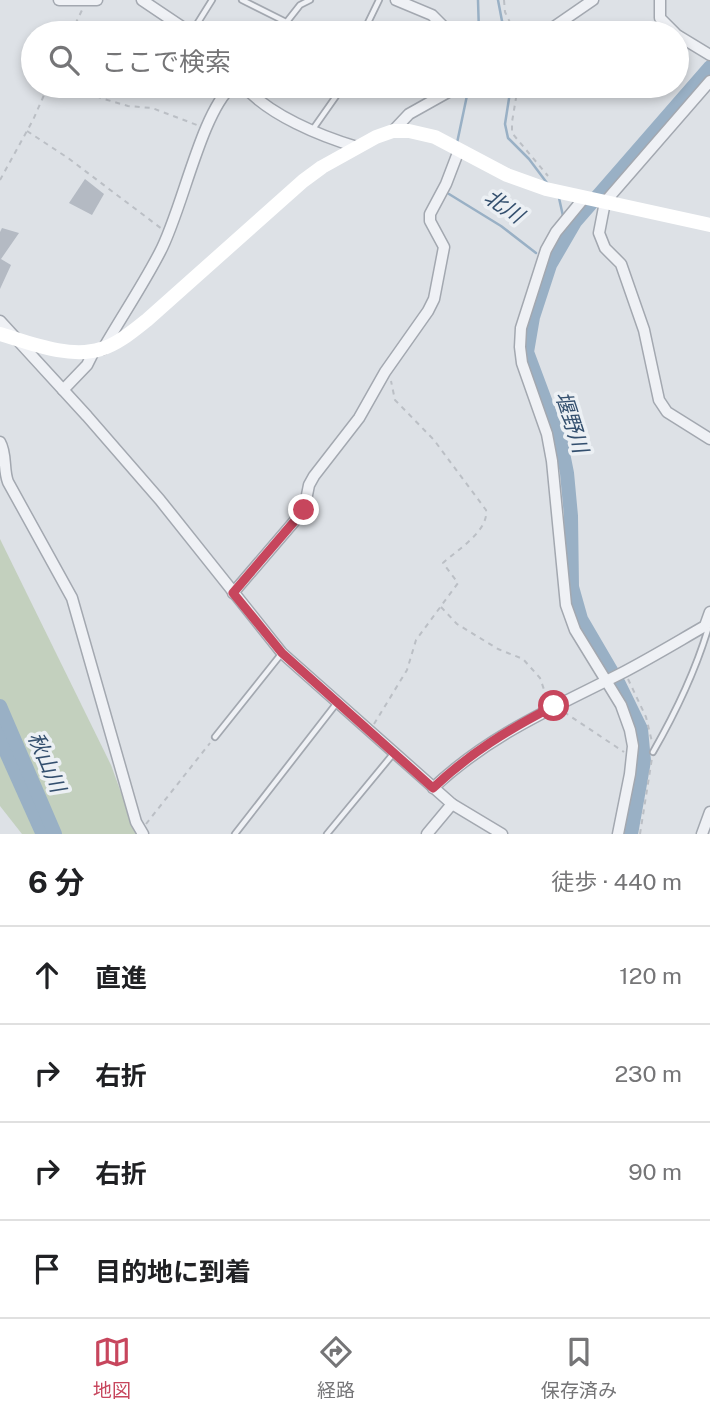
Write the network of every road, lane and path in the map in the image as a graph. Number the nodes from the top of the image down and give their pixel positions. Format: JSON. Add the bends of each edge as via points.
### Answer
{"nodes":[{"id":1,"x":59,"y":0,"type":"edge"},
{"id":2,"x":97,"y":0,"type":"edge"},
{"id":3,"x":142,"y":0,"type":"edge"},
{"id":4,"x":212,"y":0,"type":"edge"},
{"id":5,"x":242,"y":0,"type":"edge"},
{"id":6,"x":310,"y":0,"type":"edge"},
{"id":7,"x":379,"y":0,"type":"edge"},
{"id":8,"x":396,"y":0,"type":"edge"},
{"id":9,"x":504,"y":0,"type":"edge"},
{"id":10,"x":593,"y":0,"type":"edge"},
{"id":11,"x":660,"y":0,"type":"edge"},
{"id":12,"x":86,"y":1,"type":"edge"},
{"id":13,"x":77,"y":21,"type":"edge"},
{"id":14,"x":173,"y":21,"type":"edge"},
{"id":15,"x":199,"y":21,"type":"edge"},
{"id":16,"x":284,"y":21,"type":"edge"},
{"id":17,"x":287,"y":21,"type":"edge"},
{"id":18,"x":369,"y":21,"type":"edge"},
{"id":19,"x":438,"y":21,"type":"edge"},
{"id":20,"x":509,"y":21,"type":"edge"},
{"id":21,"x":562,"y":21,"type":"edge"},
{"id":22,"x":663,"y":21,"type":"edge"},
{"id":23,"x":689,"y":42,"type":"edge"},
{"id":24,"x":710,"y":55,"type":"edge"},
{"id":25,"x":710,"y":81,"type":"edge"},
{"id":26,"x":42,"y":98,"type":"edge"},
{"id":27,"x":101,"y":98,"type":"edge"},
{"id":28,"x":223,"y":98,"type":"edge"},
{"id":29,"x":259,"y":98,"type":"edge"},
{"id":30,"x":335,"y":98,"type":"edge"},
{"id":31,"x":438,"y":98,"type":"edge"},
{"id":32,"x":516,"y":98,"type":"edge"},
{"id":33,"x":207,"y":128,"type":"junction"},
{"id":34,"x":312,"y":130,"type":"junction"},
{"id":35,"x":27,"y":131,"type":"junction"},
{"id":36,"x":393,"y":131,"type":"junction"},
{"id":37,"x":356,"y":148,"type":"junction"},
{"id":38,"x":460,"y":150,"type":"junction"},
{"id":39,"x":0,"y":180,"type":"edge"},
{"id":40,"x":555,"y":191,"type":"junction"},
{"id":41,"x":585,"y":198,"type":"junction"},
{"id":42,"x":603,"y":202,"type":"junction"},
{"id":43,"x":710,"y":225,"type":"edge"},
{"id":44,"x":168,"y":234,"type":"junction"},
{"id":45,"x":0,"y":321,"type":"edge"},
{"id":46,"x":0,"y":334,"type":"edge"},
{"id":47,"x":16,"y":339,"type":"junction"},
{"id":48,"x":99,"y":350,"type":"junction"},
{"id":49,"x":387,"y":370,"type":"junction"},
{"id":50,"x":63,"y":390,"type":"junction"},
{"id":51,"x":710,"y":439,"type":"edge"},
{"id":52,"x":0,"y":442,"type":"edge"},
{"id":53,"x":233,"y":593,"type":"junction"},
{"id":54,"x":440,"y":606,"type":"junction"},
{"id":55,"x":710,"y":612,"type":"edge"},
{"id":56,"x":708,"y":628,"type":"edge"},
{"id":57,"x":282,"y":653,"type":"junction"},
{"id":58,"x":624,"y":671,"type":"junction"},
{"id":59,"x":607,"y":680,"type":"junction"},
{"id":60,"x":337,"y":703,"type":"junction"},
{"id":61,"x":552,"y":707,"type":"junction"},
{"id":62,"x":369,"y":732,"type":"junction"},
{"id":63,"x":215,"y":737,"type":"joint"},
{"id":64,"x":653,"y":752,"type":"junction"},
{"id":65,"x":394,"y":754,"type":"junction"},
{"id":66,"x":631,"y":757,"type":"junction"},
{"id":67,"x":433,"y":788,"type":"junction"},
{"id":68,"x":452,"y":804,"type":"junction"},
{"id":69,"x":710,"y":812,"type":"edge"},
{"id":70,"x":142,"y":832,"type":"edge"},
{"id":71,"x":235,"y":834,"type":"edge"},
{"id":72,"x":327,"y":834,"type":"edge"},
{"id":73,"x":427,"y":834,"type":"edge"},
{"id":74,"x":502,"y":834,"type":"edge"},
{"id":75,"x":618,"y":834,"type":"edge"},
{"id":76,"x":640,"y":834,"type":"edge"},
{"id":77,"x":702,"y":834,"type":"edge"}],
"edges":[{"from":1,"to":12,"type":"street"},
{"from":2,"to":12,"type":"street"},
{"from":3,"to":14,"type":"street"},
{"from":4,"to":15,"type":"lane"},
{"from":5,"to":16,"type":"lane"},
{"from":6,"to":17,"type":"lane"},
{"from":7,"to":18,"type":"lane"},
{"from":8,"to":19,"type":"street"},
{"from":9,"to":20,"type":"path"},
{"from":10,"to":21,"type":"street"},
{"from":11,"to":22,"type":"street"},
{"from":12,"to":13,"type":"path"},
{"from":23,"to":24,"type":"street"},
{"from":25,"to":42,"type":"street"},
{"from":26,"to":35,"type":"path"},
{"from":27,"to":33,"type":"path","via":[[152,108]]},
{"from":28,"to":33,"type":"street"},
{"from":29,"to":34,"type":"street"},
{"from":30,"to":34,"type":"lane"},
{"from":31,"to":36,"type":"street","via":[[409,114]]},
{"from":32,"to":40,"type":"path","via":[[512,134],[545,171]]},
{"from":33,"to":44,"type":"street"},
{"from":34,"to":37,"type":"street"},
{"from":35,"to":39,"type":"path"},
{"from":35,"to":44,"type":"path"},
{"from":36,"to":37,"type":"street"},
{"from":36,"to":38,"type":"street","via":[[435,137]]},
{"from":37,"to":48,"type":"street","via":[[303,181],[146,320]]},
{"from":38,"to":40,"type":"street","via":[[507,175]]},
{"from":38,"to":49,"type":"street","via":[[430,214],[444,247],[434,299]]},
{"from":40,"to":41,"type":"street"},
{"from":41,"to":42,"type":"street"},
{"from":41,"to":59,"type":"street","via":[[546,250],[521,328],[520,347],[552,461],[566,605],[575,630]]},
{"from":42,"to":43,"type":"street"},
{"from":42,"to":51,"type":"street","via":[[599,233],[605,248],[621,264],[644,330],[659,400],[667,412]]},
{"from":44,"to":48,"type":"street"},
{"from":45,"to":47,"type":"street"},
{"from":46,"to":47,"type":"street"},
{"from":47,"to":48,"type":"street","via":[[65,351]]},
{"from":47,"to":50,"type":"street"},
{"from":48,"to":50,"type":"street"},
{"from":49,"to":53,"type":"street","via":[[359,418],[314,476],[304,510]]},
{"from":49,"to":54,"type":"path","via":[[394,400],[434,440],[486,510],[483,526],[443,564],[457,583]]},
{"from":50,"to":53,"type":"street","via":[[160,500]]},
{"from":52,"to":70,"type":"street","via":[[8,482],[72,598]]},
{"from":53,"to":57,"type":"street"},
{"from":54,"to":61,"type":"path","via":[[457,624],[534,668]]},
{"from":54,"to":62,"type":"path","via":[[416,640],[407,670]]},
{"from":55,"to":56,"type":"street"},
{"from":56,"to":58,"type":"street"},
{"from":56,"to":64,"type":"lane","via":[[696,668]]},
{"from":57,"to":60,"type":"street"},
{"from":57,"to":63,"type":"lane"},
{"from":58,"to":59,"type":"street"},
{"from":58,"to":64,"type":"path","via":[[646,717]]},
{"from":59,"to":61,"type":"street"},
{"from":59,"to":66,"type":"street","via":[[630,730]]},
{"from":60,"to":62,"type":"street"},
{"from":60,"to":71,"type":"lane"},
{"from":61,"to":66,"type":"path"},
{"from":61,"to":67,"type":"street","via":[[487,743]]},
{"from":62,"to":65,"type":"street"},
{"from":63,"to":70,"type":"path"},
{"from":64,"to":76,"type":"path"},
{"from":65,"to":67,"type":"street"},
{"from":65,"to":72,"type":"lane"},
{"from":66,"to":75,"type":"street"},
{"from":67,"to":68,"type":"street"},
{"from":68,"to":73,"type":"street"},
{"from":68,"to":74,"type":"street"},
{"from":69,"to":77,"type":"street"}]}
